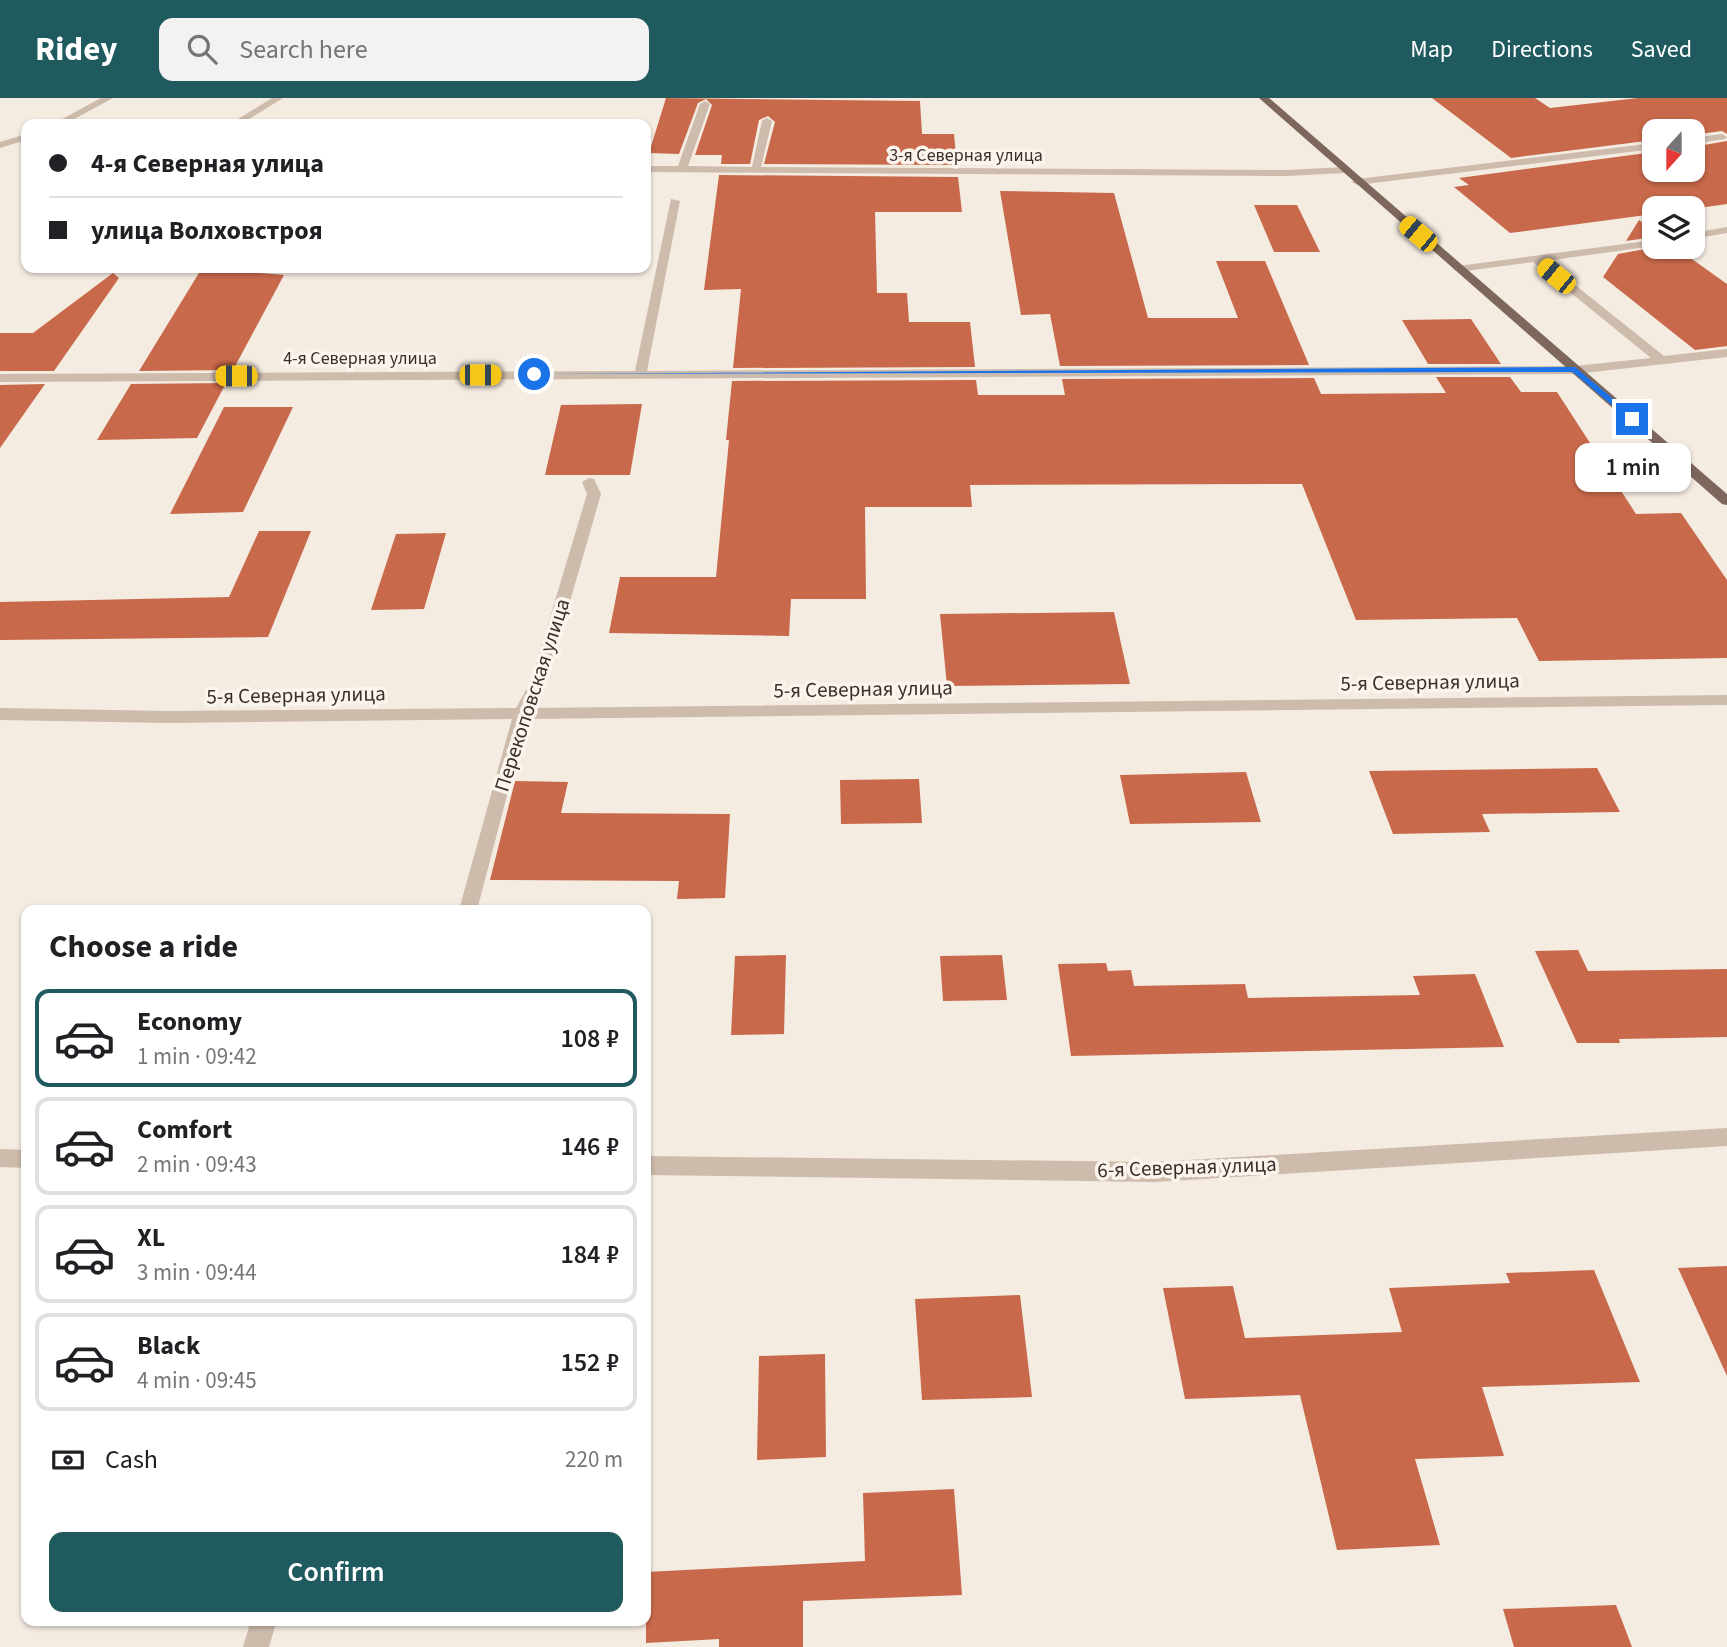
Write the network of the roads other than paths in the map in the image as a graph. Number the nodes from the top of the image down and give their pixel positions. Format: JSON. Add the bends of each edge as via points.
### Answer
{"nodes":[{"id":1,"x":108,"y":98,"type":"edge"},
{"id":2,"x":278,"y":98,"type":"edge"},
{"id":3,"x":1264,"y":98,"type":"edge"},
{"id":4,"x":705,"y":104,"type":"dead end"},
{"id":5,"x":68,"y":119,"type":"edge"},
{"id":6,"x":243,"y":119,"type":"edge"},
{"id":7,"x":767,"y":121,"type":"dead end"},
{"id":8,"x":21,"y":137,"type":"edge"},
{"id":9,"x":1722,"y":137,"type":"dead end"},
{"id":10,"x":1705,"y":139,"type":"edge"},
{"id":11,"x":2,"y":143,"type":"edge"},
{"id":12,"x":21,"y":146,"type":"edge"},
{"id":13,"x":1642,"y":147,"type":"edge"},
{"id":14,"x":651,"y":169,"type":"edge"},
{"id":15,"x":682,"y":169,"type":"junction"},
{"id":16,"x":756,"y":169,"type":"junction"},
{"id":17,"x":1344,"y":170,"type":"junction"},
{"id":18,"x":1357,"y":182,"type":"junction"},
{"id":19,"x":675,"y":201,"type":"dead end"},
{"id":20,"x":1727,"y":230,"type":"edge"},
{"id":21,"x":1705,"y":234,"type":"edge"},
{"id":22,"x":1642,"y":245,"type":"edge"},
{"id":23,"x":1535,"y":259,"type":"junction"},
{"id":24,"x":1458,"y":269,"type":"junction"},
{"id":25,"x":1727,"y":353,"type":"edge"},
{"id":26,"x":1661,"y":360,"type":"junction"},
{"id":27,"x":1575,"y":369,"type":"junction"},
{"id":28,"x":640,"y":374,"type":"junction"},
{"id":29,"x":0,"y":379,"type":"edge"},
{"id":30,"x":589,"y":481,"type":"dead end"},
{"id":31,"x":1727,"y":501,"type":"edge"},
{"id":32,"x":1727,"y":700,"type":"edge"},
{"id":33,"x":521,"y":713,"type":"junction"},
{"id":34,"x":0,"y":714,"type":"edge"},
{"id":35,"x":469,"y":905,"type":"edge"},
{"id":36,"x":1727,"y":1137,"type":"edge"},
{"id":37,"x":0,"y":1158,"type":"edge"},
{"id":38,"x":21,"y":1159,"type":"edge"},
{"id":39,"x":651,"y":1166,"type":"edge"},
{"id":40,"x":262,"y":1626,"type":"edge"},
{"id":41,"x":256,"y":1647,"type":"edge"}],
"edges":[{"from":1,"to":5,"type":"street"},
{"from":2,"to":6,"type":"street"},
{"from":3,"to":17,"type":"main road"},
{"from":4,"to":15,"type":"street"},
{"from":7,"to":16,"type":"street"},
{"from":8,"to":11,"type":"street"},
{"from":9,"to":10,"type":"street"},
{"from":11,"to":12,"type":"street"},
{"from":13,"to":18,"type":"street"},
{"from":14,"to":15,"type":"street","name":"3-я Северная улица"},
{"from":15,"to":16,"type":"street","name":"3-я Северная улица"},
{"from":16,"to":17,"type":"street","name":"3-я Северная улица"},
{"from":17,"to":18,"type":"main road"},
{"from":18,"to":24,"type":"main road"},
{"from":19,"to":28,"type":"street"},
{"from":20,"to":21,"type":"street"},
{"from":22,"to":23,"type":"street"},
{"from":23,"to":24,"type":"street"},
{"from":23,"to":26,"type":"street"},
{"from":24,"to":27,"type":"main road"},
{"from":25,"to":26,"type":"street","name":"4-я Северная улица"},
{"from":26,"to":27,"type":"street","name":"4-я Северная улица"},
{"from":27,"to":28,"type":"street","name":"4-я Северная улица"},
{"from":27,"to":31,"type":"main road"},
{"from":28,"to":29,"type":"street","name":"4-я Северная улица"},
{"from":30,"to":33,"type":"street","name":"Перекоповская улица","via":[[594,494],[590,508],[539,681]]},
{"from":32,"to":33,"type":"street","name":"5-я Северная улица"},
{"from":33,"to":34,"type":"street","name":"5-я Северная улица"},
{"from":33,"to":35,"type":"street","name":"Перекоповская улица"},
{"from":36,"to":39,"type":"street","name":"6-я Северная улица","via":[[1155,1172]]},
{"from":37,"to":38,"type":"street"},
{"from":40,"to":41,"type":"street"}]}
